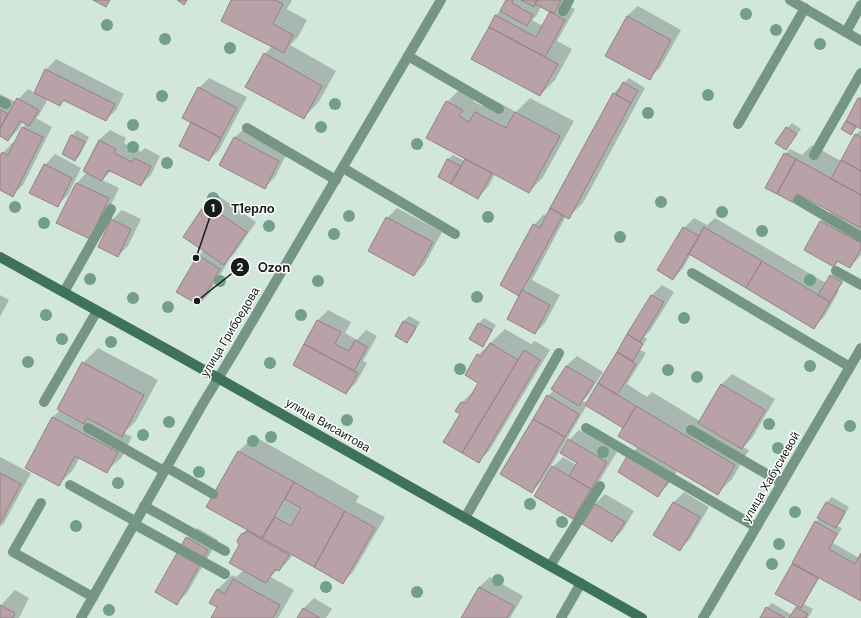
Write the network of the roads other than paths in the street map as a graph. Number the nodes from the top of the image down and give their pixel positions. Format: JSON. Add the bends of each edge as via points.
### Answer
{"nodes":[{"id":1,"x":441,"y":0,"type":"edge"},
{"id":2,"x":569,"y":0,"type":"edge"},
{"id":3,"x":790,"y":0,"type":"edge"},
{"id":4,"x":861,"y":5,"type":"edge"},
{"id":5,"x":804,"y":8,"type":"junction"},
{"id":6,"x":563,"y":11,"type":"dead end"},
{"id":7,"x":846,"y":32,"type":"junction"},
{"id":8,"x":861,"y":41,"type":"edge"},
{"id":9,"x":408,"y":56,"type":"junction"},
{"id":10,"x":861,"y":73,"type":"edge"},
{"id":11,"x":499,"y":109,"type":"dead end"},
{"id":12,"x":738,"y":124,"type":"dead end"},
{"id":13,"x":247,"y":128,"type":"dead end"},
{"id":14,"x":814,"y":155,"type":"dead end"},
{"id":15,"x":343,"y":168,"type":"junction"},
{"id":16,"x":336,"y":180,"type":"junction"},
{"id":17,"x":798,"y":200,"type":"dead end"},
{"id":18,"x":111,"y":210,"type":"dead end"},
{"id":19,"x":455,"y":234,"type":"dead end"},
{"id":20,"x":861,"y":237,"type":"edge"},
{"id":21,"x":0,"y":258,"type":"edge"},
{"id":22,"x":836,"y":271,"type":"dead end"},
{"id":23,"x":692,"y":273,"type":"dead end"},
{"id":24,"x":861,"y":285,"type":"edge"},
{"id":25,"x":64,"y":292,"type":"junction"},
{"id":26,"x":97,"y":311,"type":"junction"},
{"id":27,"x":861,"y":348,"type":"edge"},
{"id":28,"x":559,"y":353,"type":"dead end"},
{"id":29,"x":850,"y":367,"type":"junction"},
{"id":30,"x":218,"y":378,"type":"junction"},
{"id":31,"x":44,"y":402,"type":"dead end"},
{"id":32,"x":88,"y":428,"type":"dead end"},
{"id":33,"x":586,"y":428,"type":"dead end"},
{"id":34,"x":691,"y":430,"type":"dead end"},
{"id":35,"x":165,"y":469,"type":"junction"},
{"id":36,"x":782,"y":483,"type":"junction"},
{"id":37,"x":70,"y":485,"type":"dead end"},
{"id":38,"x":600,"y":486,"type":"dead end"},
{"id":39,"x":214,"y":494,"type":"dead end"},
{"id":40,"x":41,"y":503,"type":"dead end"},
{"id":41,"x":144,"y":506,"type":"junction"},
{"id":42,"x":465,"y":518,"type":"junction"},
{"id":43,"x":135,"y":523,"type":"junction"},
{"id":44,"x":756,"y":527,"type":"junction"},
{"id":45,"x":225,"y":551,"type":"dead end"},
{"id":46,"x":550,"y":566,"type":"junction"},
{"id":47,"x":225,"y":574,"type":"dead end"},
{"id":48,"x":581,"y":583,"type":"junction"},
{"id":49,"x":93,"y":597,"type":"junction"},
{"id":50,"x":81,"y":618,"type":"edge"},
{"id":51,"x":561,"y":618,"type":"edge"},
{"id":52,"x":642,"y":618,"type":"edge"},
{"id":53,"x":703,"y":618,"type":"edge"}],
"edges":[{"from":1,"to":9,"type":"street","name":"улица Грибоедова"},
{"from":2,"to":6,"type":"street"},
{"from":3,"to":5,"type":"street"},
{"from":4,"to":7,"type":"street"},
{"from":5,"to":7,"type":"street"},
{"from":5,"to":12,"type":"street"},
{"from":7,"to":8,"type":"street"},
{"from":9,"to":11,"type":"street"},
{"from":9,"to":15,"type":"street","name":"улица Грибоедова"},
{"from":10,"to":14,"type":"street"},
{"from":13,"to":16,"type":"street"},
{"from":15,"to":16,"type":"street","name":"улица Грибоедова"},
{"from":15,"to":19,"type":"street"},
{"from":16,"to":30,"type":"street","name":"улица Грибоедова"},
{"from":17,"to":20,"type":"street"},
{"from":18,"to":25,"type":"street"},
{"from":21,"to":25,"type":"main road","name":"улица Висаитова"},
{"from":22,"to":24,"type":"street"},
{"from":23,"to":29,"type":"street"},
{"from":25,"to":26,"type":"main road","name":"улица Висаитова"},
{"from":26,"to":30,"type":"main road","name":"улица Висаитова"},
{"from":26,"to":31,"type":"street"},
{"from":27,"to":29,"type":"street","name":"улица Хабусиевой"},
{"from":28,"to":42,"type":"street"},
{"from":29,"to":36,"type":"street","name":"улица Хабусиевой"},
{"from":30,"to":35,"type":"street","name":"улица Грибоедова"},
{"from":30,"to":42,"type":"main road","name":"улица Висаитова"},
{"from":32,"to":35,"type":"street"},
{"from":33,"to":44,"type":"street"},
{"from":34,"to":36,"type":"street"},
{"from":35,"to":39,"type":"street"},
{"from":35,"to":41,"type":"street","name":"улица Грибоедова"},
{"from":36,"to":44,"type":"street","name":"улица Хабусиевой"},
{"from":37,"to":43,"type":"street"},
{"from":38,"to":46,"type":"street"},
{"from":40,"to":49,"type":"street","via":[[13,552]]},
{"from":41,"to":43,"type":"street","name":"улица Грибоедова"},
{"from":41,"to":45,"type":"street"},
{"from":42,"to":46,"type":"main road","name":"улица Висаитова"},
{"from":43,"to":47,"type":"street"},
{"from":43,"to":49,"type":"street","name":"улица Грибоедова"},
{"from":44,"to":53,"type":"street","name":"улица Хабусиевой"},
{"from":46,"to":48,"type":"main road","name":"улица Висаитова"},
{"from":48,"to":51,"type":"street"},
{"from":48,"to":52,"type":"main road","name":"улица Висаитова"},
{"from":49,"to":50,"type":"street","name":"улица Грибоедова"}]}
